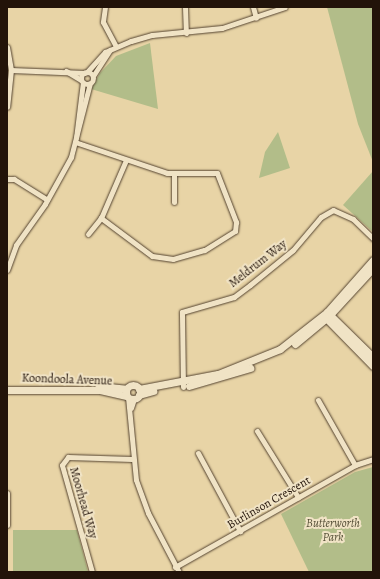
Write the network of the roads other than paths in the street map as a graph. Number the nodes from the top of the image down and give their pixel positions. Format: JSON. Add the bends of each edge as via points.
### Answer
{"nodes":[{"id":1,"x":105,"y":7,"type":"edge"},
{"id":2,"x":185,"y":7,"type":"edge"},
{"id":3,"x":253,"y":7,"type":"edge"},
{"id":4,"x":285,"y":7,"type":"edge"},
{"id":5,"x":256,"y":18,"type":"junction"},
{"id":6,"x":186,"y":33,"type":"junction"},
{"id":7,"x":7,"y":46,"type":"edge"},
{"id":8,"x":116,"y":46,"type":"junction"},
{"id":9,"x":110,"y":50,"type":"junction"},
{"id":10,"x":11,"y":70,"type":"junction"},
{"id":11,"x":66,"y":70,"type":"junction"},
{"id":12,"x":86,"y":72,"type":"junction"},
{"id":13,"x":93,"y":76,"type":"junction"},
{"id":14,"x":82,"y":81,"type":"junction"},
{"id":15,"x":90,"y":83,"type":"junction"},
{"id":16,"x":7,"y":107,"type":"edge"},
{"id":17,"x":75,"y":140,"type":"junction"},
{"id":18,"x":126,"y":160,"type":"junction"},
{"id":19,"x":174,"y":174,"type":"junction"},
{"id":20,"x":7,"y":179,"type":"edge"},
{"id":21,"x":47,"y":200,"type":"junction"},
{"id":22,"x":174,"y":202,"type":"dead end"},
{"id":23,"x":102,"y":218,"type":"junction"},
{"id":24,"x":88,"y":234,"type":"dead end"},
{"id":25,"x":373,"y":238,"type":"edge"},
{"id":26,"x":9,"y":256,"type":"edge"},
{"id":27,"x":373,"y":260,"type":"edge"},
{"id":28,"x":373,"y":268,"type":"edge"},
{"id":29,"x":7,"y":270,"type":"edge"},
{"id":30,"x":327,"y":315,"type":"junction"},
{"id":31,"x":373,"y":357,"type":"edge"},
{"id":32,"x":373,"y":366,"type":"edge"},
{"id":33,"x":182,"y":385,"type":"junction"},
{"id":34,"x":7,"y":386,"type":"edge"},
{"id":35,"x":7,"y":390,"type":"edge"},
{"id":36,"x":132,"y":394,"type":"junction"},
{"id":37,"x":318,"y":400,"type":"dead end"},
{"id":38,"x":257,"y":431,"type":"dead end"},
{"id":39,"x":198,"y":453,"type":"dead end"},
{"id":40,"x":132,"y":459,"type":"junction"},
{"id":41,"x":373,"y":459,"type":"edge"},
{"id":42,"x":355,"y":465,"type":"junction"},
{"id":43,"x":7,"y":493,"type":"edge"},
{"id":44,"x":298,"y":497,"type":"junction"},
{"id":45,"x":7,"y":525,"type":"edge"},
{"id":46,"x":240,"y":531,"type":"junction"},
{"id":47,"x":175,"y":567,"type":"junction"},
{"id":48,"x":92,"y":572,"type":"edge"},
{"id":49,"x":179,"y":572,"type":"edge"}],
"edges":[{"from":1,"to":8,"type":"street","via":[[103,22]]},
{"from":2,"to":6,"type":"street"},
{"from":3,"to":5,"type":"street"},
{"from":4,"to":5,"type":"street"},
{"from":5,"to":6,"type":"street","via":[[222,28]]},
{"from":6,"to":8,"type":"street","via":[[152,35]]},
{"from":7,"to":10,"type":"street"},
{"from":8,"to":9,"type":"street"},
{"from":9,"to":12,"type":"street"},
{"from":9,"to":13,"type":"street"},
{"from":10,"to":11,"type":"street"},
{"from":10,"to":16,"type":"street"},
{"from":11,"to":12,"type":"street"},
{"from":11,"to":14,"type":"street"},
{"from":12,"to":13,"type":"street"},
{"from":12,"to":14,"type":"street"},
{"from":13,"to":15,"type":"street"},
{"from":14,"to":15,"type":"street"},
{"from":14,"to":17,"type":"street"},
{"from":15,"to":17,"type":"street"},
{"from":17,"to":18,"type":"street"},
{"from":17,"to":21,"type":"street"},
{"from":18,"to":19,"type":"street"},
{"from":18,"to":23,"type":"street"},
{"from":19,"to":22,"type":"street"},
{"from":19,"to":23,"type":"street","via":[[212,171],[221,176],[236,222],[235,231],[204,250],[163,260],[152,256]]},
{"from":20,"to":21,"type":"street","via":[[14,179]]},
{"from":21,"to":26,"type":"street"},
{"from":23,"to":24,"type":"street"},
{"from":25,"to":33,"type":"street","name":"Meldrum Way","via":[[353,218],[334,210],[321,217],[293,250],[234,297],[182,312]]},
{"from":26,"to":29,"type":"street"},
{"from":27,"to":30,"type":"street","name":"Koondoola Avenue"},
{"from":28,"to":30,"type":"street","name":"Koondoola Avenue"},
{"from":30,"to":31,"type":"street"},
{"from":30,"to":32,"type":"street"},
{"from":30,"to":33,"type":"street","name":"Koondoola Avenue","via":[[297,338],[259,360]]},
{"from":33,"to":36,"type":"street","name":"Koondoola Avenue"},
{"from":34,"to":36,"type":"street","name":"Koondoola Avenue"},
{"from":35,"to":36,"type":"street","name":"Koondoola Avenue","via":[[100,390]]},
{"from":36,"to":40,"type":"street"},
{"from":37,"to":42,"type":"street"},
{"from":38,"to":44,"type":"street"},
{"from":39,"to":46,"type":"street"},
{"from":40,"to":47,"type":"street","via":[[148,513]]},
{"from":40,"to":48,"type":"street","name":"Moorhead Way","via":[[68,457],[62,465]]},
{"from":41,"to":42,"type":"street","name":"Burlinson Crescent"},
{"from":42,"to":44,"type":"street","name":"Burlinson Crescent"},
{"from":43,"to":45,"type":"street"},
{"from":44,"to":46,"type":"street","name":"Burlinson Crescent"},
{"from":46,"to":47,"type":"street","name":"Burlinson Crescent"},
{"from":47,"to":49,"type":"street"}]}
